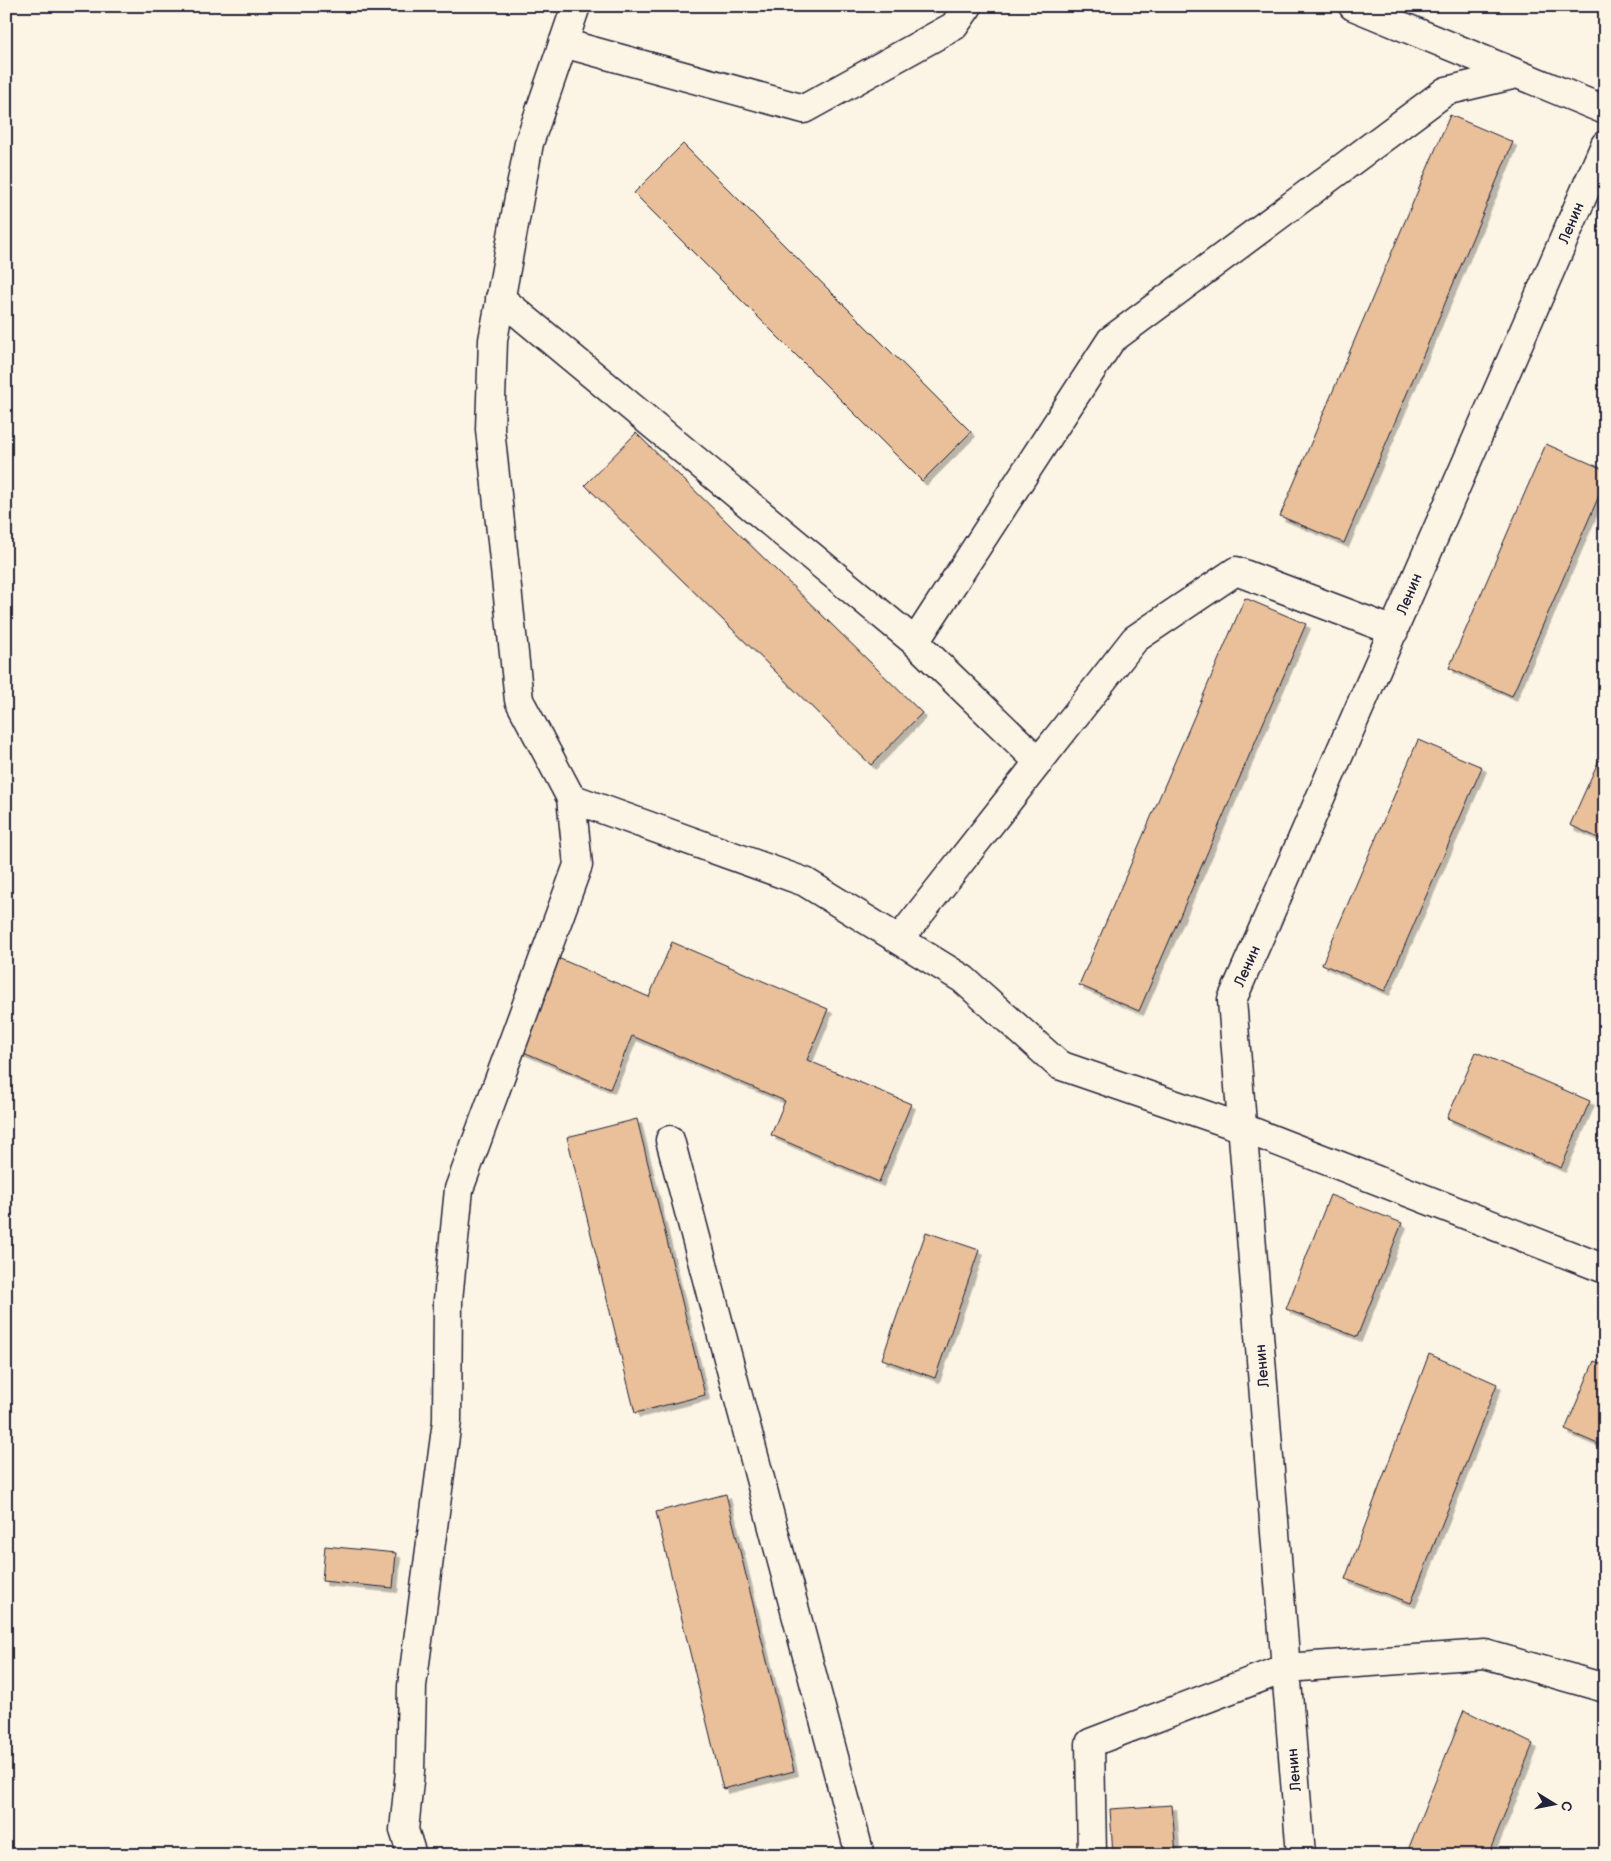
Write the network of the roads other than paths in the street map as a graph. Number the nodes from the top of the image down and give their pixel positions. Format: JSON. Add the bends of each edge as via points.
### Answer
{"nodes":[{"id":1,"x":576,"y":6,"type":"edge"},
{"id":2,"x":968,"y":6,"type":"edge"},
{"id":3,"x":1353,"y":6,"type":"edge"},
{"id":4,"x":563,"y":43,"type":"junction"},
{"id":5,"x":1517,"y":74,"type":"junction"},
{"id":6,"x":1605,"y":110,"type":"edge"},
{"id":7,"x":1605,"y":145,"type":"edge"},
{"id":8,"x":500,"y":298,"type":"junction"},
{"id":9,"x":1394,"y":631,"type":"junction"},
{"id":10,"x":914,"y":642,"type":"junction"},
{"id":11,"x":1039,"y":762,"type":"junction"},
{"id":12,"x":571,"y":798,"type":"junction"},
{"id":13,"x":899,"y":940,"type":"junction"},
{"id":14,"x":1243,"y":1128,"type":"junction"},
{"id":15,"x":670,"y":1140,"type":"dead end"},
{"id":16,"x":1605,"y":1269,"type":"edge"},
{"id":17,"x":1286,"y":1668,"type":"junction"},
{"id":18,"x":1605,"y":1688,"type":"edge"},
{"id":19,"x":406,"y":1852,"type":"edge"},
{"id":20,"x":860,"y":1855,"type":"edge"},
{"id":21,"x":1092,"y":1855,"type":"edge"},
{"id":22,"x":1301,"y":1855,"type":"edge"}],
"edges":[{"from":1,"to":4,"type":"street"},
{"from":2,"to":4,"type":"street","via":[[954,26],[804,109]]},
{"from":3,"to":5,"type":"street"},
{"from":4,"to":8,"type":"street","via":[[529,143]]},
{"from":5,"to":6,"type":"street"},
{"from":5,"to":10,"type":"street","via":[[1446,91],[1111,340]]},
{"from":7,"to":9,"type":"street","name":"Ленин"},
{"from":8,"to":10,"type":"street"},
{"from":8,"to":12,"type":"street","via":[[493,340],[490,429],[519,700]]},
{"from":9,"to":11,"type":"street","via":[[1236,571],[1135,639]]},
{"from":9,"to":14,"type":"street","name":"Ленин","via":[[1232,1000]]},
{"from":10,"to":11,"type":"street"},
{"from":11,"to":13,"type":"street"},
{"from":12,"to":13,"type":"street","via":[[805,882]]},
{"from":12,"to":19,"type":"street","via":[[578,865],[459,1189],[448,1300],[447,1420],[412,1686],[410,1771],[404,1830]]},
{"from":13,"to":14,"type":"street","via":[[963,979],[1059,1065]]},
{"from":14,"to":16,"type":"street"},
{"from":14,"to":17,"type":"street","name":"Ленин"},
{"from":15,"to":20,"type":"street"},
{"from":17,"to":18,"type":"street","via":[[1485,1654]]},
{"from":17,"to":21,"type":"street","via":[[1090,1743]]},
{"from":17,"to":22,"type":"street","name":"Ленин"}]}
